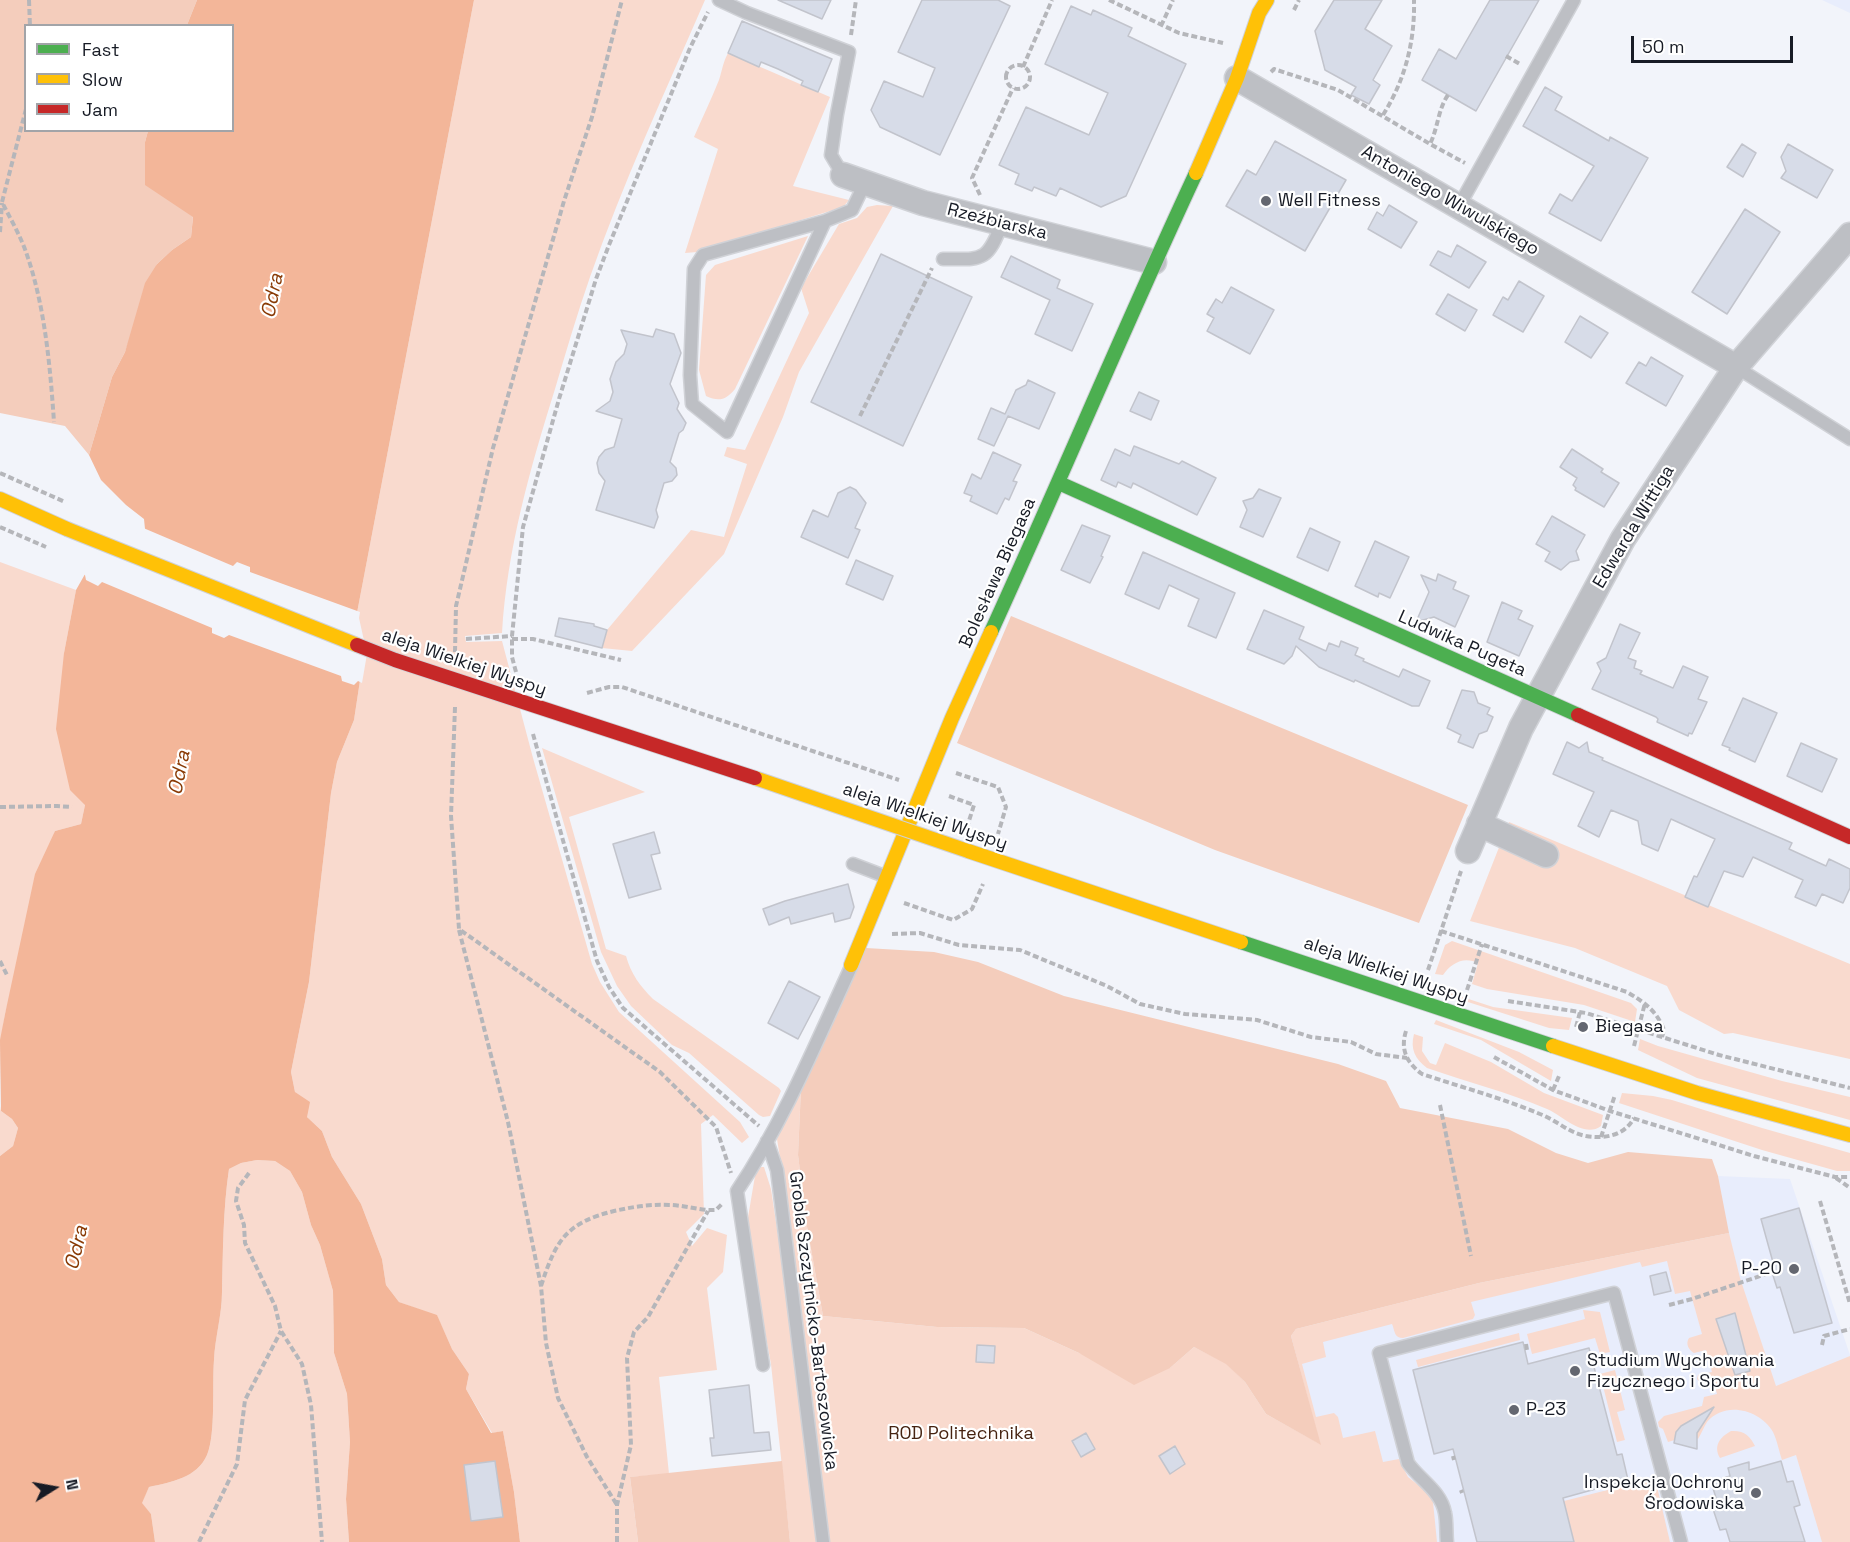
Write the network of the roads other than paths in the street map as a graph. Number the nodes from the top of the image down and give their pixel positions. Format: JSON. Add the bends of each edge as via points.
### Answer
{"nodes":[{"id":1,"x":719,"y":0,"type":"edge"},
{"id":2,"x":1267,"y":0,"type":"edge"},
{"id":3,"x":1574,"y":0,"type":"edge"},
{"id":4,"x":1237,"y":78,"type":"junction"},
{"id":5,"x":854,"y":179,"type":"junction"},
{"id":6,"x":1459,"y":206,"type":"junction"},
{"id":7,"x":825,"y":221,"type":"junction"},
{"id":8,"x":1002,"y":223,"type":"junction"},
{"id":9,"x":1850,"y":235,"type":"edge"},
{"id":10,"x":940,"y":259,"type":"road end"},
{"id":11,"x":1154,"y":262,"type":"junction"},
{"id":12,"x":1736,"y":367,"type":"junction"},
{"id":13,"x":1850,"y":439,"type":"edge"},
{"id":14,"x":1059,"y":483,"type":"junction"},
{"id":15,"x":0,"y":499,"type":"edge"},
{"id":16,"x":1537,"y":698,"type":"junction"},
{"id":17,"x":1479,"y":824,"type":"junction"},
{"id":18,"x":1850,"y":837,"type":"edge"},
{"id":19,"x":1468,"y":851,"type":"road end"},
{"id":20,"x":1546,"y":855,"type":"dead end"},
{"id":21,"x":853,"y":864,"type":"dead end"},
{"id":22,"x":888,"y":877,"type":"junction"},
{"id":23,"x":851,"y":965,"type":"joint"},
{"id":24,"x":1850,"y":1135,"type":"edge"},
{"id":25,"x":767,"y":1140,"type":"junction"},
{"id":26,"x":763,"y":1365,"type":"dead end"},
{"id":27,"x":823,"y":1542,"type":"edge"},
{"id":28,"x":1447,"y":1542,"type":"edge"},
{"id":29,"x":1680,"y":1542,"type":"edge"}],
"edges":[{"from":1,"to":5,"type":"lane","via":[[849,52],[831,155]]},
{"from":2,"to":4,"type":"main road"},
{"from":3,"to":6,"type":"lane"},
{"from":4,"to":6,"type":"street","name":"Antoniego Wiwulskiego"},
{"from":4,"to":11,"type":"main road","name":"Bolesława Biegasa"},
{"from":5,"to":7,"type":"lane","via":[[852,210]]},
{"from":5,"to":8,"type":"street","name":"Rzeźbiarska","via":[[923,203]]},
{"from":6,"to":12,"type":"street","name":"Antoniego Wiwulskiego"},
{"from":7,"to":7,"type":"lane","via":[[796,284],[727,432],[692,404],[694,269],[703,255]]},
{"from":8,"to":10,"type":"lane","via":[[986,255],[976,260]]},
{"from":8,"to":11,"type":"street","name":"Rzeźbiarska"},
{"from":9,"to":12,"type":"street","name":"Edwarda Wittiga"},
{"from":11,"to":14,"type":"main road","name":"Bolesława Biegasa"},
{"from":12,"to":13,"type":"lane"},
{"from":12,"to":16,"type":"street","name":"Edwarda Wittiga","via":[[1623,539]]},
{"from":14,"to":16,"type":"main road","name":"Ludwika Pugeta"},
{"from":14,"to":22,"type":"main road","name":"Bolesława Biegasa","via":[[952,718]]},
{"from":15,"to":24,"type":"main road","name":"aleja Wielkiej Wyspy","bridge":true,"via":[[395,660],[1612,1066]]},
{"from":16,"to":17,"type":"street","name":"Edwarda Wittiga"},
{"from":16,"to":18,"type":"main road","name":"Ludwika Pugeta"},
{"from":17,"to":19,"type":"street","name":"Edwarda Wittiga"},
{"from":17,"to":20,"type":"street"},
{"from":21,"to":22,"type":"lane"},
{"from":22,"to":23,"type":"main road","name":"Bolesława Biegasa"},
{"from":23,"to":25,"type":"lane","name":"Bolesława Biegasa"},
{"from":25,"to":26,"type":"lane","name":"Bolesława Biegasa","via":[[736,1191]]},
{"from":25,"to":27,"type":"lane","name":"Grobla Szczytnicko-Bartoszowicka","via":[[777,1170]]},
{"from":28,"to":29,"type":"lane","via":[[1446,1513],[1440,1497],[1408,1462],[1379,1353],[1614,1293]]}]}
